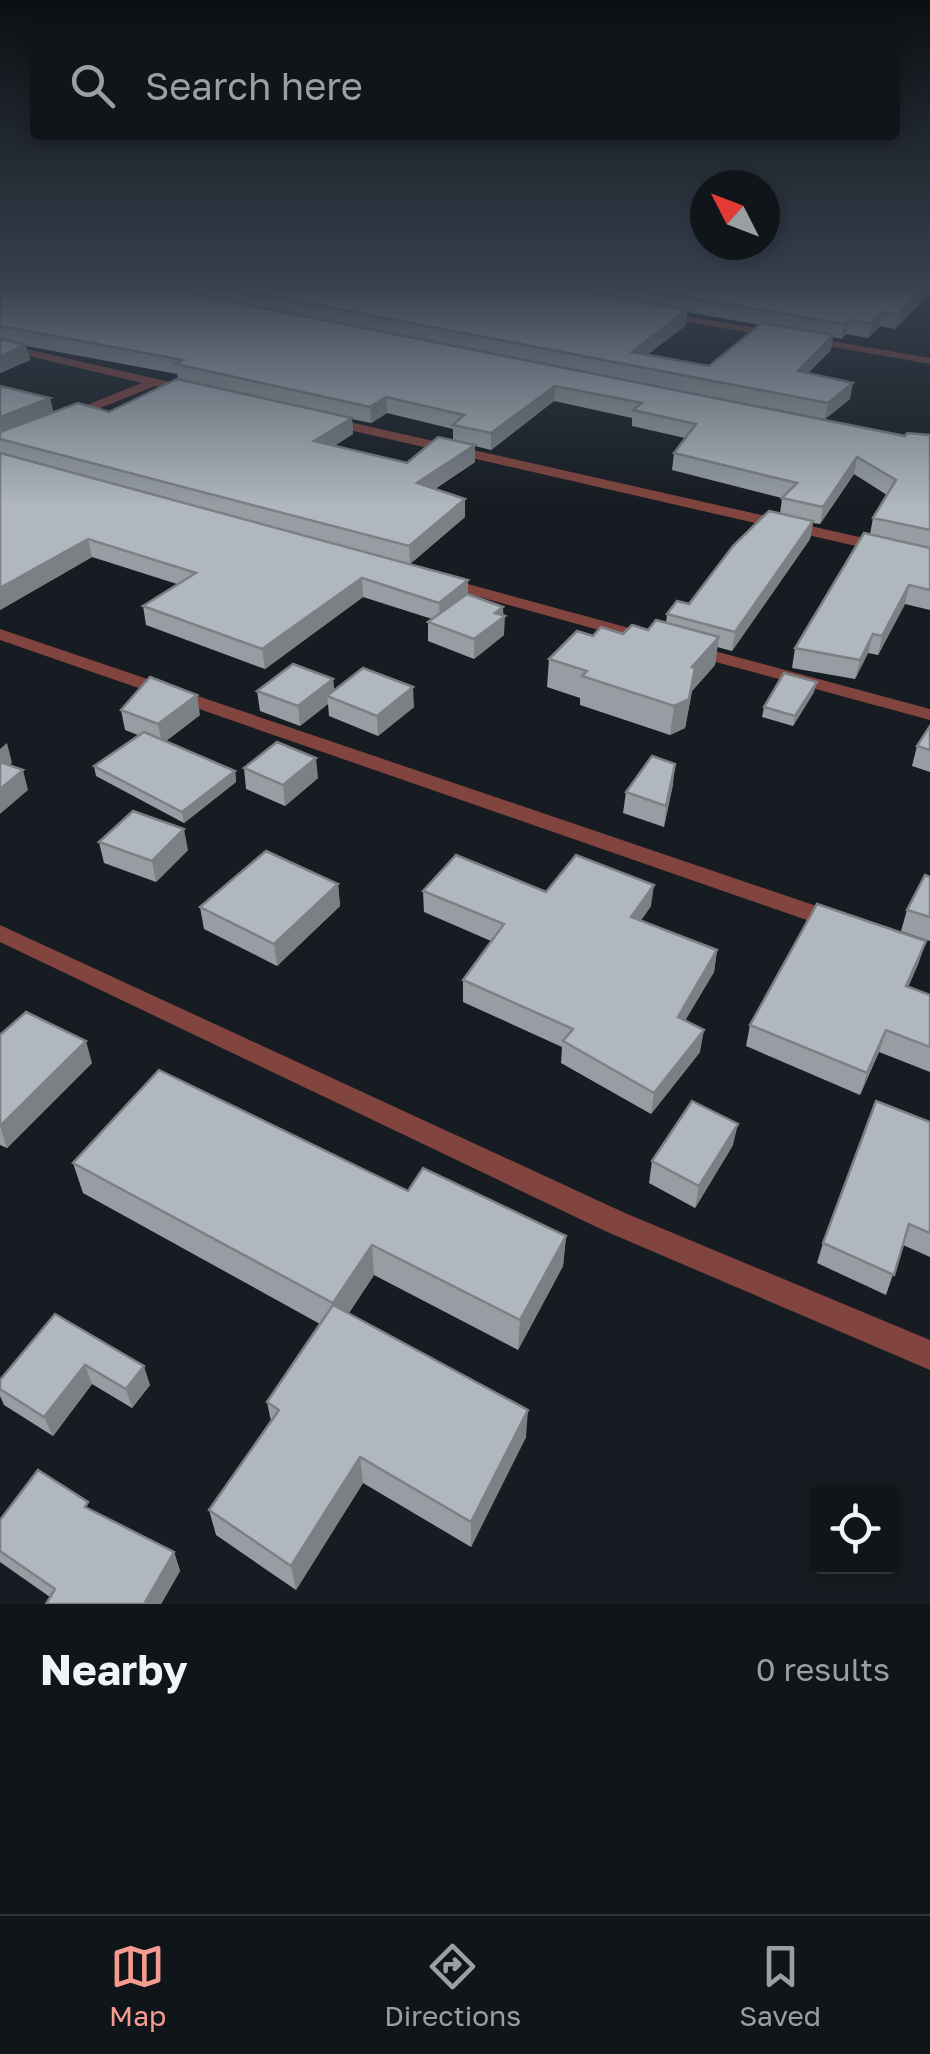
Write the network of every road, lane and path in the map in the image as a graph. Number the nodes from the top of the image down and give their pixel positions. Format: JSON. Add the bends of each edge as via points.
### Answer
{"nodes":[{"id":1,"x":46,"y":357,"type":"edge"},
{"id":2,"x":154,"y":382,"type":"junction"},
{"id":3,"x":213,"y":395,"type":"edge"},
{"id":4,"x":310,"y":417,"type":"edge"},
{"id":5,"x":52,"y":424,"type":"edge"},
{"id":6,"x":930,"y":558,"type":"edge"},
{"id":7,"x":436,"y":580,"type":"edge"},
{"id":8,"x":0,"y":634,"type":"edge"},
{"id":9,"x":664,"y":643,"type":"edge"},
{"id":10,"x":683,"y":648,"type":"edge"},
{"id":11,"x":930,"y":716,"type":"edge"},
{"id":12,"x":855,"y":928,"type":"edge"},
{"id":13,"x":0,"y":933,"type":"edge"},
{"id":14,"x":930,"y":1355,"type":"edge"}],
"edges":[{"from":1,"to":2,"type":"lane"},
{"from":2,"to":3,"type":"lane"},
{"from":2,"to":5,"type":"lane"},
{"from":4,"to":6,"type":"lane"},
{"from":7,"to":9,"type":"lane"},
{"from":8,"to":12,"type":"lane"},
{"from":10,"to":11,"type":"lane"},
{"from":13,"to":14,"type":"lane","via":[[615,1222]]}]}
